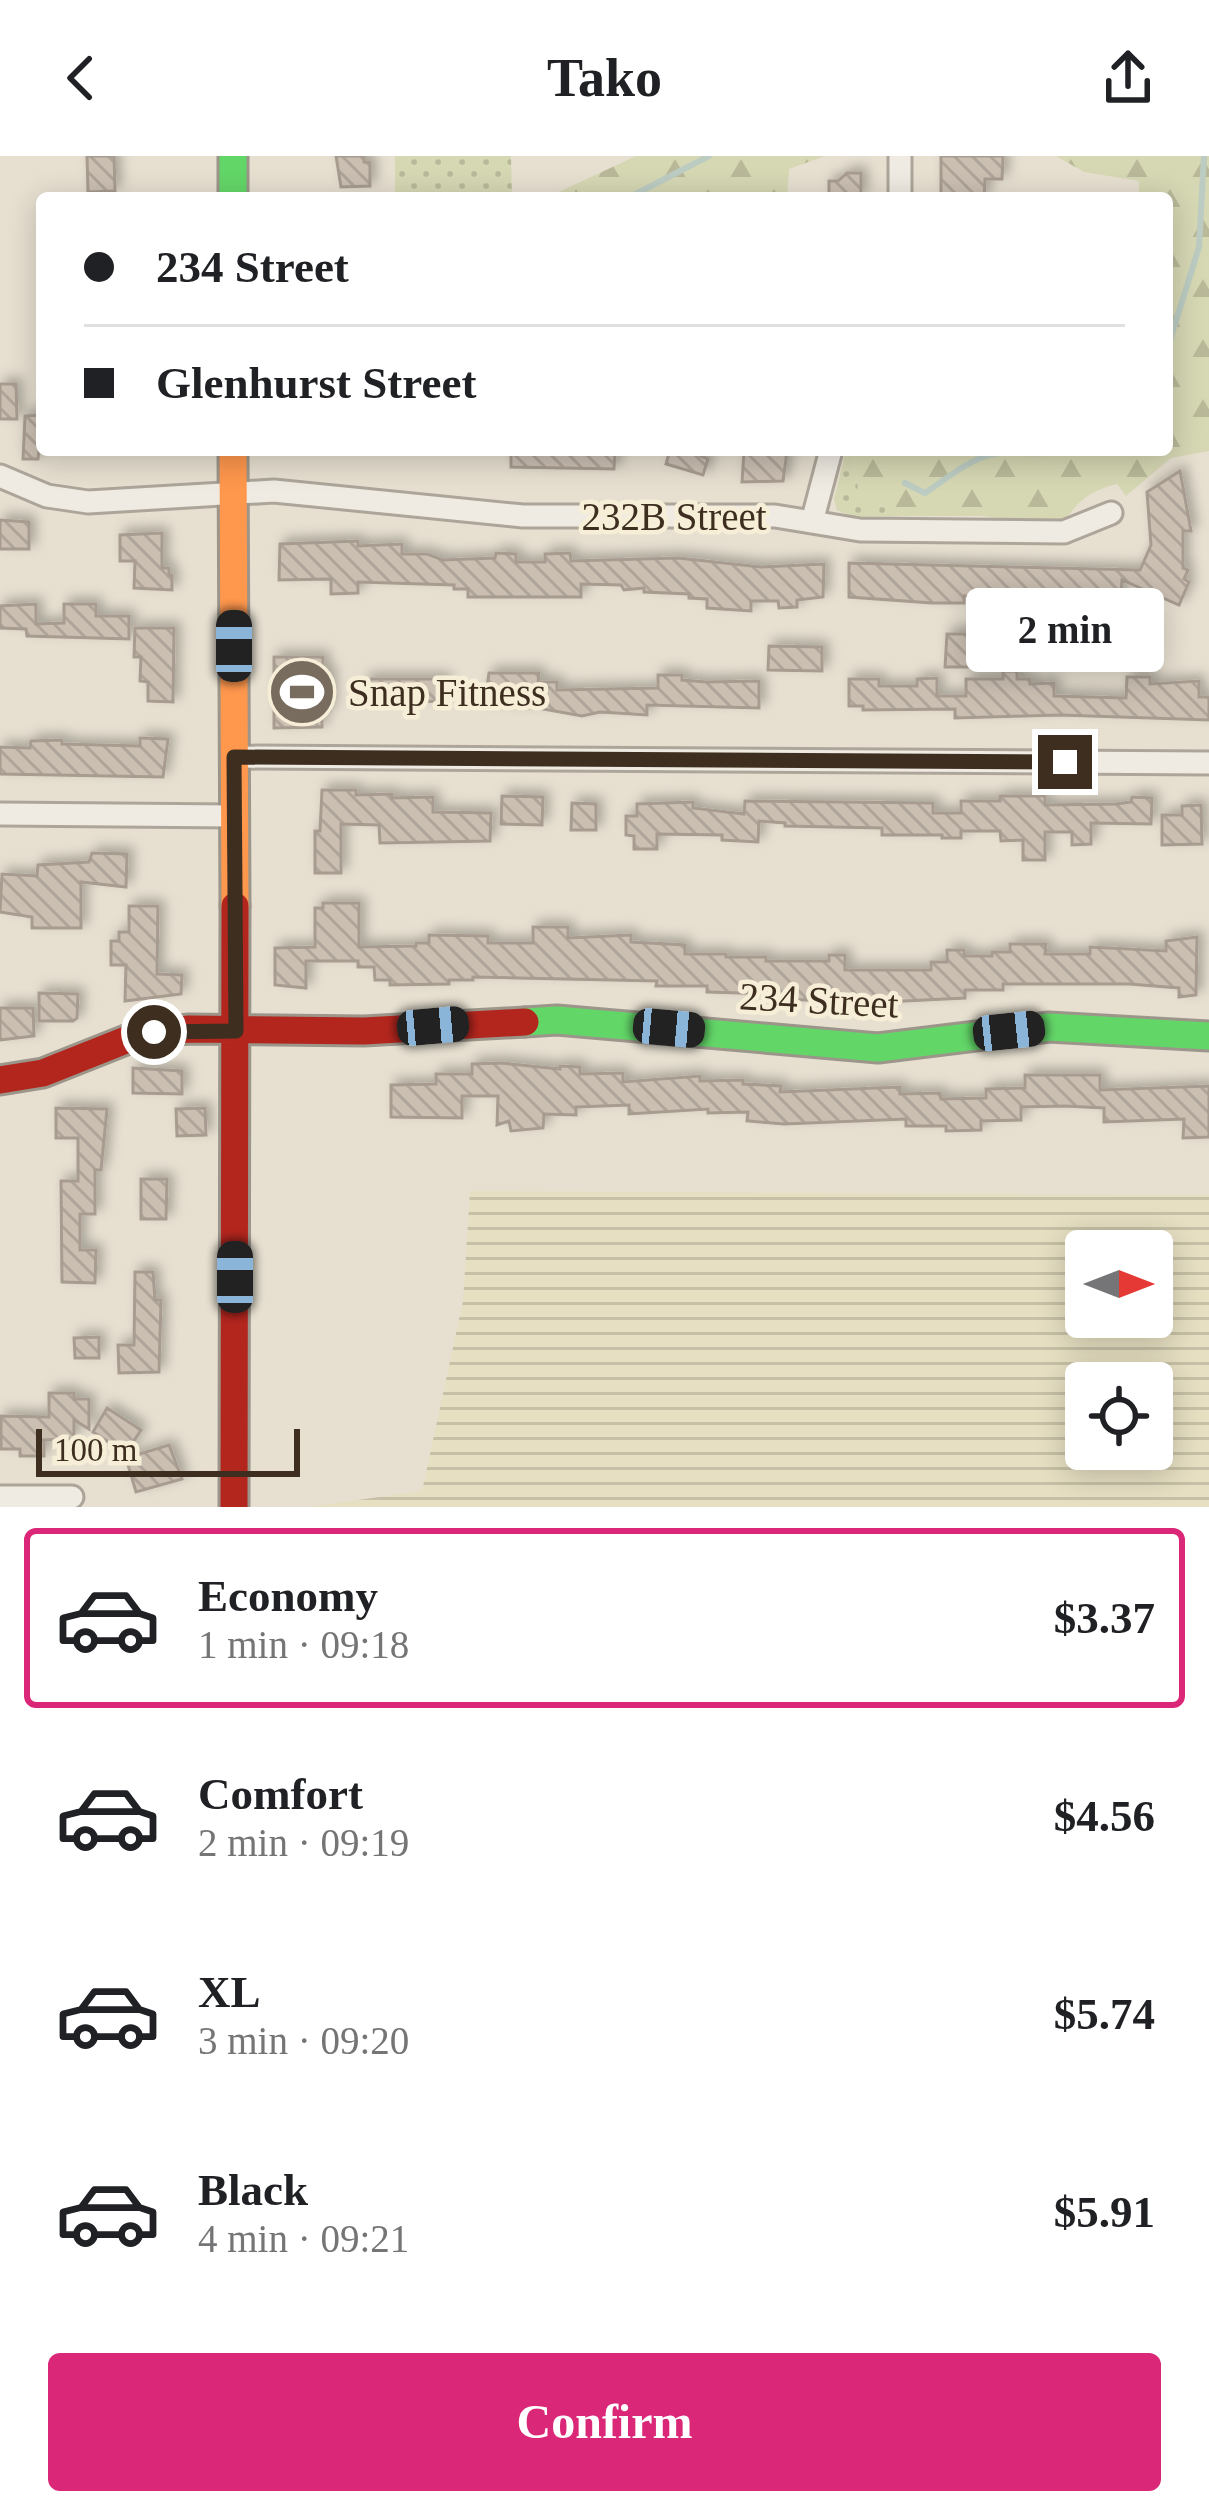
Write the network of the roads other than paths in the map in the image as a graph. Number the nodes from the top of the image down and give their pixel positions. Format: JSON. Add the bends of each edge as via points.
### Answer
{"nodes":[{"id":1,"x":233,"y":156,"type":"edge"},
{"id":2,"x":900,"y":156,"type":"edge"},
{"id":3,"x":233,"y":192,"type":"edge"},
{"id":4,"x":900,"y":192,"type":"edge"},
{"id":5,"x":233,"y":456,"type":"edge"},
{"id":6,"x":829,"y":456,"type":"edge"},
{"id":7,"x":0,"y":476,"type":"edge"},
{"id":8,"x":233,"y":494,"type":"junction"},
{"id":9,"x":1112,"y":513,"type":"dead end"},
{"id":10,"x":812,"y":522,"type":"junction"},
{"id":11,"x":234,"y":757,"type":"junction"},
{"id":12,"x":1209,"y":763,"type":"edge"},
{"id":13,"x":0,"y":814,"type":"edge"},
{"id":14,"x":235,"y":816,"type":"junction"},
{"id":15,"x":236,"y":1031,"type":"junction"},
{"id":16,"x":1209,"y":1036,"type":"edge"},
{"id":17,"x":0,"y":1080,"type":"edge"},
{"id":18,"x":0,"y":1497,"type":"edge"},
{"id":19,"x":72,"y":1497,"type":"dead end"},
{"id":20,"x":233,"y":1507,"type":"edge"}],
"edges":[{"from":1,"to":3,"type":"street"},
{"from":2,"to":4,"type":"street"},
{"from":5,"to":8,"type":"street"},
{"from":6,"to":10,"type":"street"},
{"from":7,"to":8,"type":"street","name":"232B Street","via":[[88,502]]},
{"from":8,"to":10,"type":"street","name":"232B Street","via":[[310,493],[523,516]]},
{"from":8,"to":11,"type":"street"},
{"from":9,"to":10,"type":"street","name":"232B Street","via":[[1064,532],[860,530]]},
{"from":11,"to":12,"type":"street"},
{"from":11,"to":14,"type":"street"},
{"from":13,"to":14,"type":"street"},
{"from":14,"to":15,"type":"street"},
{"from":15,"to":16,"type":"street","name":"234 Street","via":[[557,1020],[878,1048],[1049,1027]]},
{"from":15,"to":17,"type":"street","name":"234 Street","via":[[141,1034],[43,1073]]},
{"from":15,"to":20,"type":"street"},
{"from":18,"to":19,"type":"street"}]}
